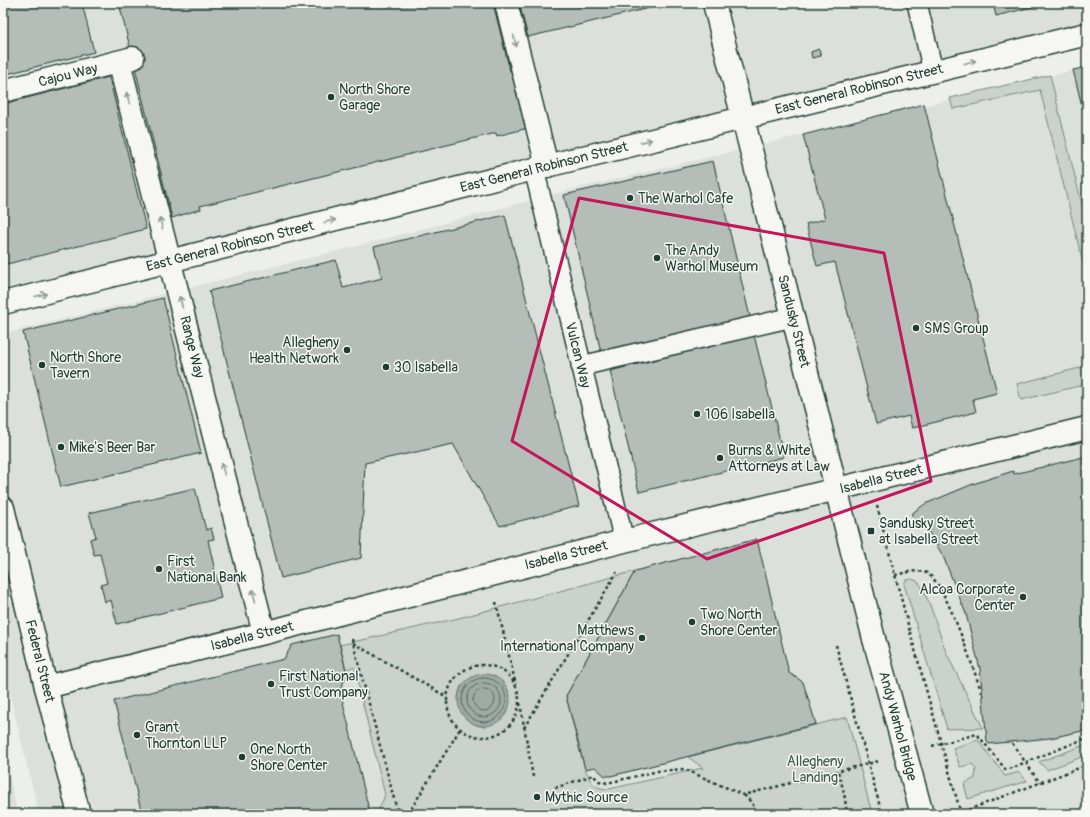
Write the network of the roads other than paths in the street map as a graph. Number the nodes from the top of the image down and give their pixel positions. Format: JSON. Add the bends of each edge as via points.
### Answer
{"nodes":[{"id":1,"x":506,"y":3,"type":"edge"},
{"id":2,"x":714,"y":3,"type":"edge"},
{"id":3,"x":917,"y":3,"type":"edge"},
{"id":4,"x":1087,"y":34,"type":"edge"},
{"id":5,"x":126,"y":60,"type":"joint"},
{"id":6,"x":933,"y":71,"type":"junction"},
{"id":7,"x":3,"y":91,"type":"edge"},
{"id":8,"x":741,"y":118,"type":"junction"},
{"id":9,"x":540,"y":167,"type":"junction"},
{"id":10,"x":170,"y":261,"type":"junction"},
{"id":11,"x":3,"y":303,"type":"edge"},
{"id":12,"x":793,"y":317,"type":"junction"},
{"id":13,"x":581,"y":366,"type":"junction"},
{"id":14,"x":1087,"y":428,"type":"edge"},
{"id":15,"x":837,"y":489,"type":"junction"},
{"id":16,"x":3,"y":508,"type":"edge"},
{"id":17,"x":624,"y":541,"type":"junction"},
{"id":18,"x":264,"y":633,"type":"junction"},
{"id":19,"x":874,"y":639,"type":"joint"},
{"id":20,"x":46,"y":687,"type":"junction"},
{"id":21,"x":78,"y":814,"type":"edge"},
{"id":22,"x":922,"y":814,"type":"edge"}],
"edges":[{"from":1,"to":9,"type":"street","name":"Vulcan Way","one_way":true},
{"from":2,"to":8,"type":"street","name":"Sandusky Street"},
{"from":3,"to":6,"type":"lane"},
{"from":6,"to":4,"type":"street","name":"East General Robinson Street","one_way":true},
{"from":5,"to":7,"type":"street","name":"Cajou Way"},
{"from":10,"to":5,"type":"street","name":"Range Way","one_way":true},
{"from":6,"to":8,"type":"street","name":"East General Robinson Street"},
{"from":9,"to":8,"type":"street","name":"East General Robinson Street","one_way":true},
{"from":8,"to":12,"type":"street","name":"Sandusky Street"},
{"from":10,"to":9,"type":"street","name":"East General Robinson Street","one_way":true},
{"from":9,"to":13,"type":"lane","name":"Vulcan Way"},
{"from":11,"to":10,"type":"street","name":"East General Robinson Street","one_way":true},
{"from":18,"to":10,"type":"street","name":"Range Way","one_way":true},
{"from":12,"to":13,"type":"lane"},
{"from":12,"to":15,"type":"street","name":"Sandusky Street"},
{"from":13,"to":17,"type":"lane","name":"Vulcan Way"},
{"from":14,"to":15,"type":"street","name":"Isabella Street"},
{"from":15,"to":17,"type":"street","name":"Isabella Street"},
{"from":15,"to":19,"type":"street","name":"Sandusky Street"},
{"from":16,"to":20,"type":"street","name":"Federal Street"},
{"from":17,"to":18,"type":"street","name":"Isabella Street"},
{"from":18,"to":20,"type":"street","name":"Isabella Street"},
{"from":19,"to":22,"type":"street","name":"Andy Warhol Bridge","bridge":true},
{"from":20,"to":21,"type":"street","name":"Federal Street"}]}
